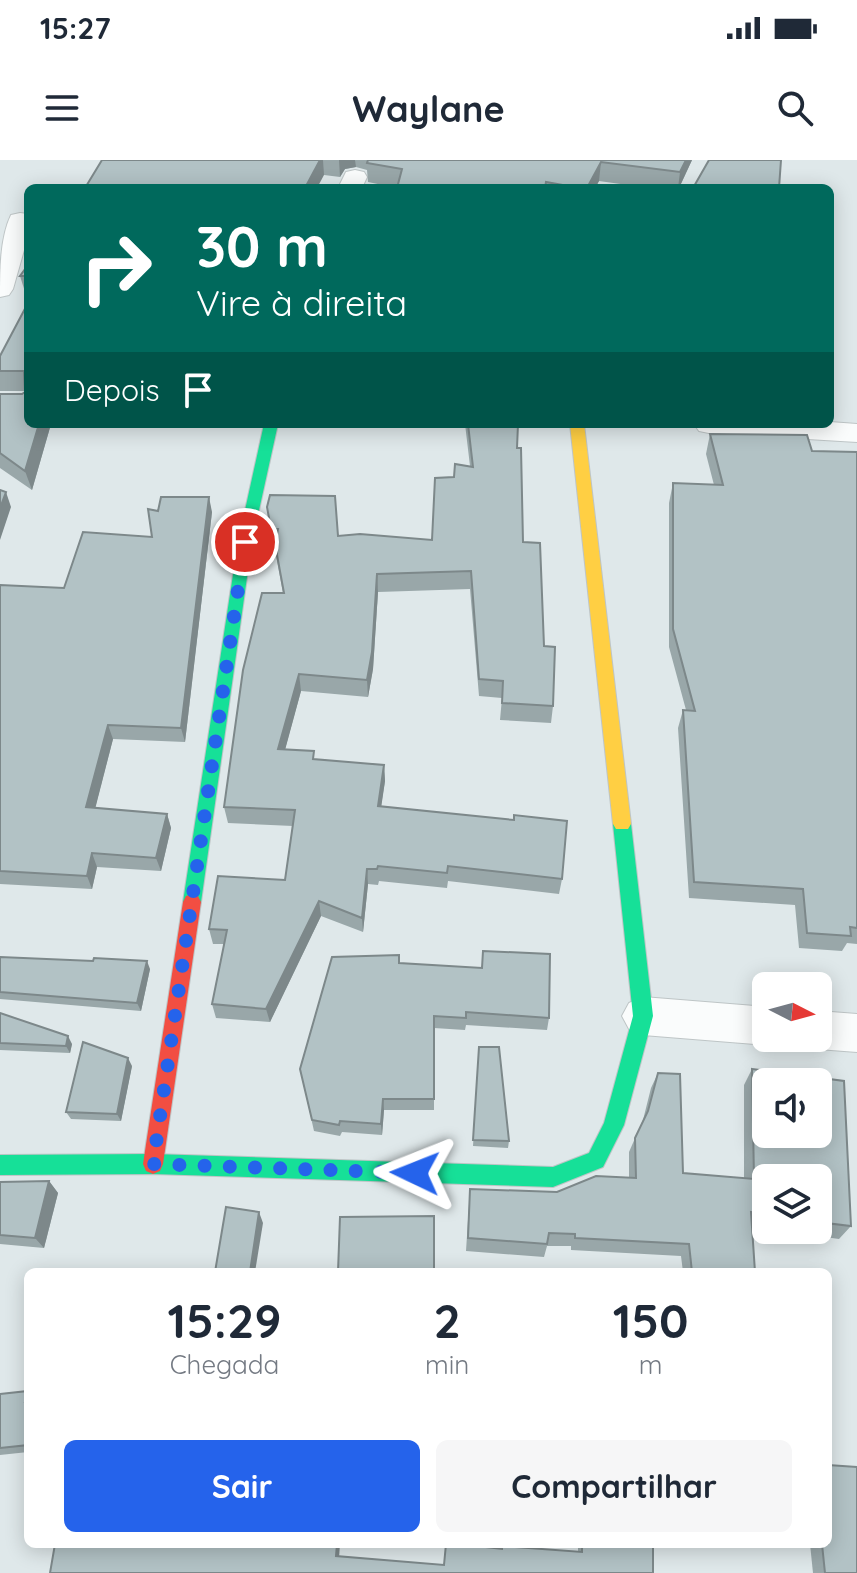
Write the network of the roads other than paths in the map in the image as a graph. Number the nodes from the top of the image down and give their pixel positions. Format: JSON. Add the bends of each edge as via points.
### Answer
{"nodes":[{"id":1,"x":16,"y":220,"type":"edge"},
{"id":2,"x":0,"y":289,"type":"edge"},
{"id":3,"x":270,"y":428,"type":"edge"},
{"id":4,"x":577,"y":428,"type":"edge"},
{"id":5,"x":775,"y":428,"type":"edge"},
{"id":6,"x":857,"y":433,"type":"edge"},
{"id":7,"x":643,"y":1016,"type":"junction"},
{"id":8,"x":752,"y":1025,"type":"edge"},
{"id":9,"x":832,"y":1031,"type":"edge"},
{"id":10,"x":857,"y":1033,"type":"edge"},
{"id":11,"x":153,"y":1164,"type":"junction"},
{"id":12,"x":0,"y":1165,"type":"edge"}],
"edges":[{"from":1,"to":2,"type":"street"},
{"from":3,"to":11,"type":"street","via":[[245,542]]},
{"from":4,"to":7,"type":"street"},
{"from":5,"to":6,"type":"street"},
{"from":7,"to":8,"type":"street"},
{"from":7,"to":11,"type":"street","via":[[614,1125],[596,1160],[553,1177]]},
{"from":9,"to":10,"type":"street"},
{"from":11,"to":12,"type":"street"}]}
